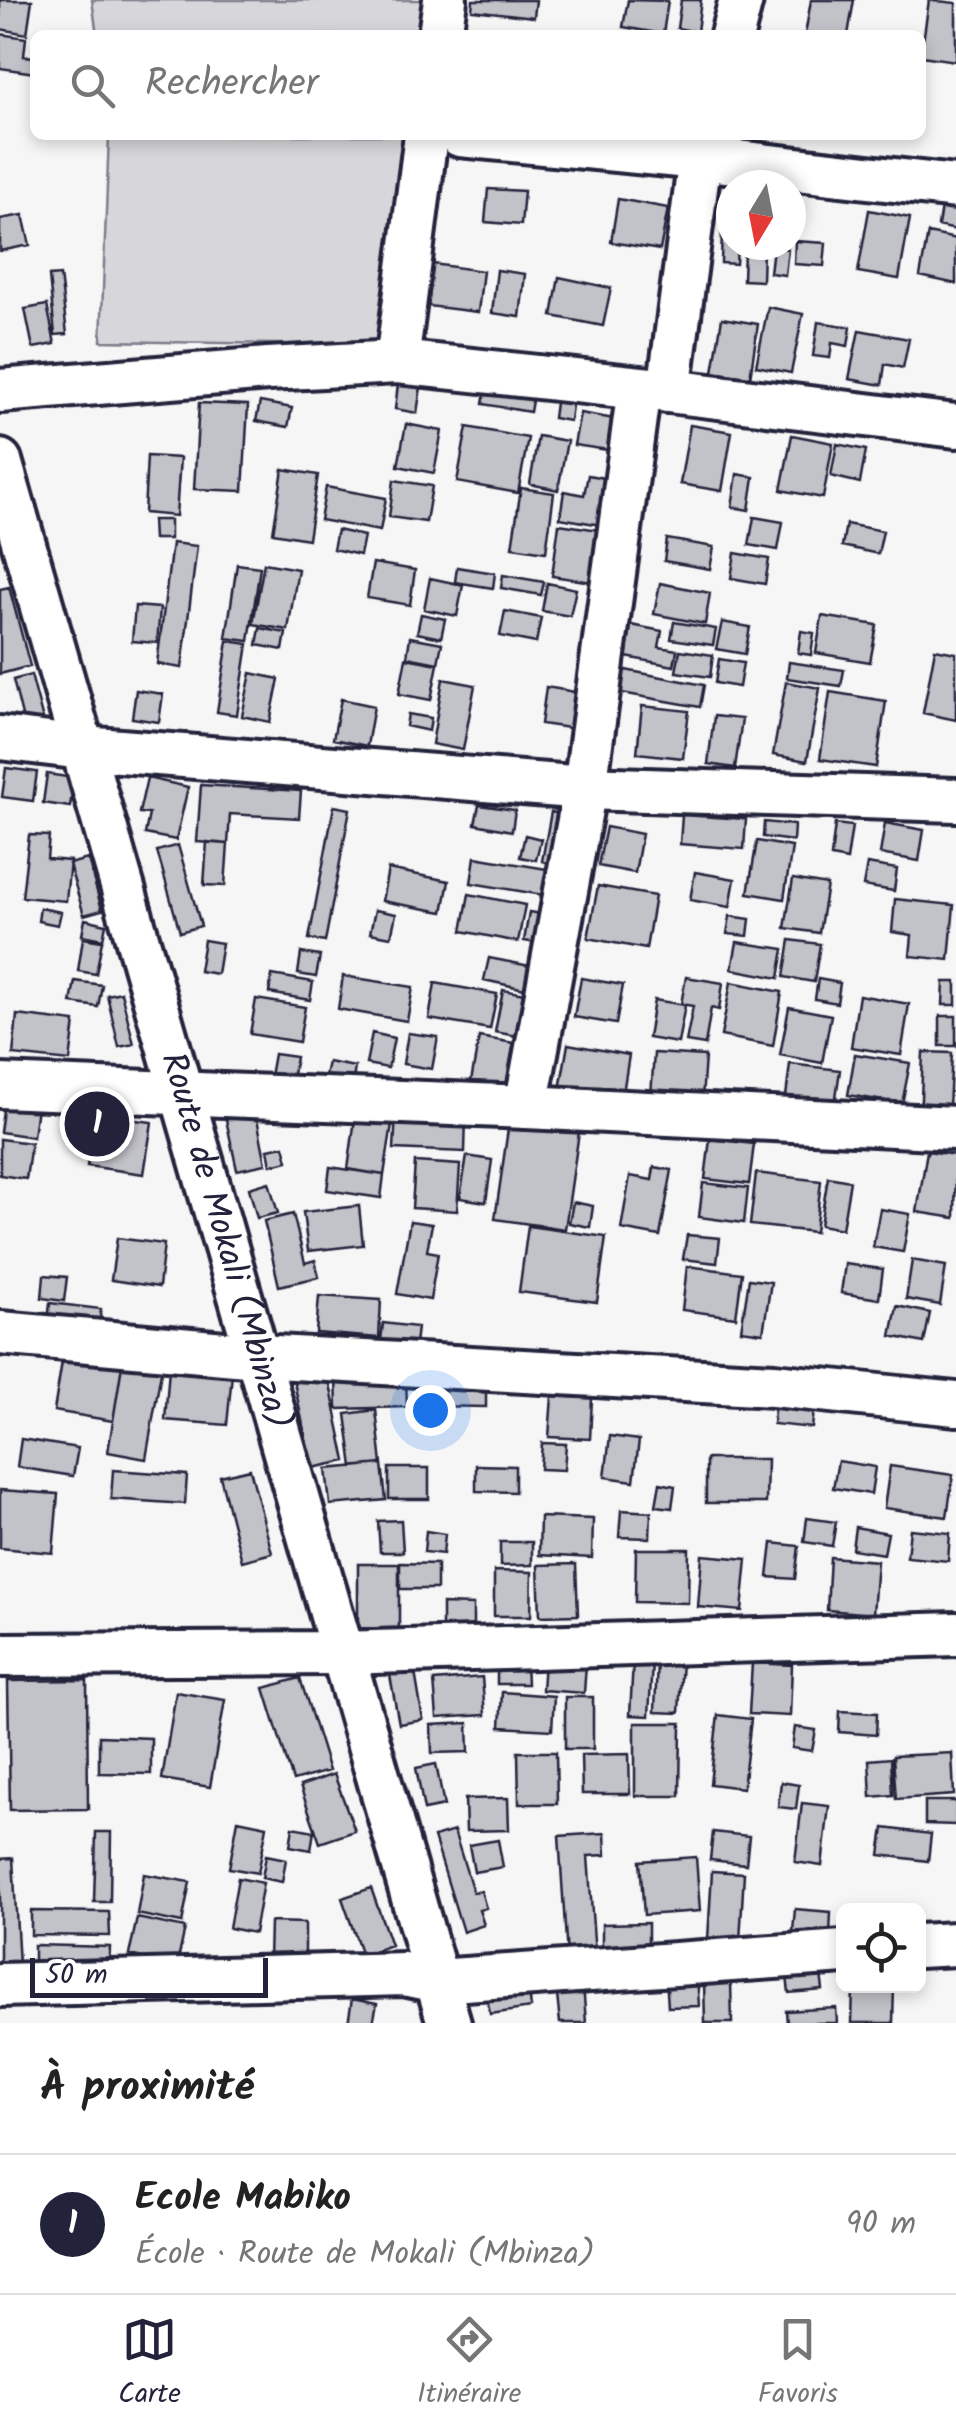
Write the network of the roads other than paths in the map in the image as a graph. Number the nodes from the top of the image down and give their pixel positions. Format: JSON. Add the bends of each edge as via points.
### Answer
{"nodes":[{"id":1,"x":444,"y":0,"type":"edge"},
{"id":2,"x":741,"y":0,"type":"edge"},
{"id":3,"x":441,"y":30,"type":"edge"},
{"id":4,"x":733,"y":30,"type":"edge"},
{"id":5,"x":425,"y":140,"type":"edge"},
{"id":6,"x":570,"y":140,"type":"edge"},
{"id":7,"x":703,"y":146,"type":"edge"},
{"id":8,"x":956,"y":188,"type":"edge"},
{"id":9,"x":397,"y":362,"type":"junction"},
{"id":10,"x":654,"y":389,"type":"junction"},
{"id":11,"x":0,"y":391,"type":"edge"},
{"id":12,"x":956,"y":426,"type":"edge"},
{"id":13,"x":0,"y":461,"type":"edge"},
{"id":14,"x":0,"y":738,"type":"edge"},
{"id":15,"x":83,"y":748,"type":"junction"},
{"id":16,"x":585,"y":788,"type":"junction"},
{"id":17,"x":956,"y":800,"type":"edge"},
{"id":18,"x":0,"y":1086,"type":"edge"},
{"id":19,"x":180,"y":1094,"type":"junction"},
{"id":20,"x":526,"y":1106,"type":"junction"},
{"id":21,"x":956,"y":1128,"type":"edge"},
{"id":22,"x":0,"y":1333,"type":"edge"},
{"id":23,"x":258,"y":1356,"type":"junction"},
{"id":24,"x":956,"y":1404,"type":"edge"},
{"id":25,"x":956,"y":1634,"type":"edge"},
{"id":26,"x":341,"y":1653,"type":"junction"},
{"id":27,"x":0,"y":1655,"type":"edge"},
{"id":28,"x":956,"y":1944,"type":"edge"},
{"id":29,"x":926,"y":1946,"type":"edge"},
{"id":30,"x":836,"y":1953,"type":"edge"},
{"id":31,"x":437,"y":1981,"type":"junction"},
{"id":32,"x":0,"y":1985,"type":"edge"},
{"id":33,"x":449,"y":2023,"type":"edge"}],
"edges":[{"from":1,"to":3,"type":"street"},
{"from":2,"to":4,"type":"street"},
{"from":5,"to":9,"type":"street"},
{"from":6,"to":7,"type":"street"},
{"from":7,"to":8,"type":"street"},
{"from":7,"to":10,"type":"street"},
{"from":9,"to":10,"type":"street"},
{"from":9,"to":11,"type":"street"},
{"from":10,"to":12,"type":"street"},
{"from":10,"to":16,"type":"street"},
{"from":13,"to":15,"type":"street","name":"Route de Mokali (Mbinza)"},
{"from":14,"to":15,"type":"street"},
{"from":15,"to":16,"type":"street"},
{"from":15,"to":19,"type":"street","name":"Route de Mokali (Mbinza)"},
{"from":16,"to":17,"type":"street"},
{"from":16,"to":20,"type":"street"},
{"from":18,"to":19,"type":"street"},
{"from":19,"to":20,"type":"street"},
{"from":19,"to":23,"type":"street","name":"Route de Mokali (Mbinza)"},
{"from":20,"to":21,"type":"street"},
{"from":22,"to":23,"type":"street"},
{"from":23,"to":24,"type":"street","via":[[735,1382]]},
{"from":23,"to":26,"type":"street","name":"Route de Mokali (Mbinza)"},
{"from":25,"to":26,"type":"street"},
{"from":26,"to":27,"type":"street"},
{"from":26,"to":31,"type":"street","name":"Route de Mokali (Mbinza)"},
{"from":28,"to":29,"type":"street"},
{"from":30,"to":31,"type":"street"},
{"from":31,"to":32,"type":"street","via":[[404,1974]]},
{"from":31,"to":33,"type":"street","name":"Route de Mokali (Mbinza)"}]}
